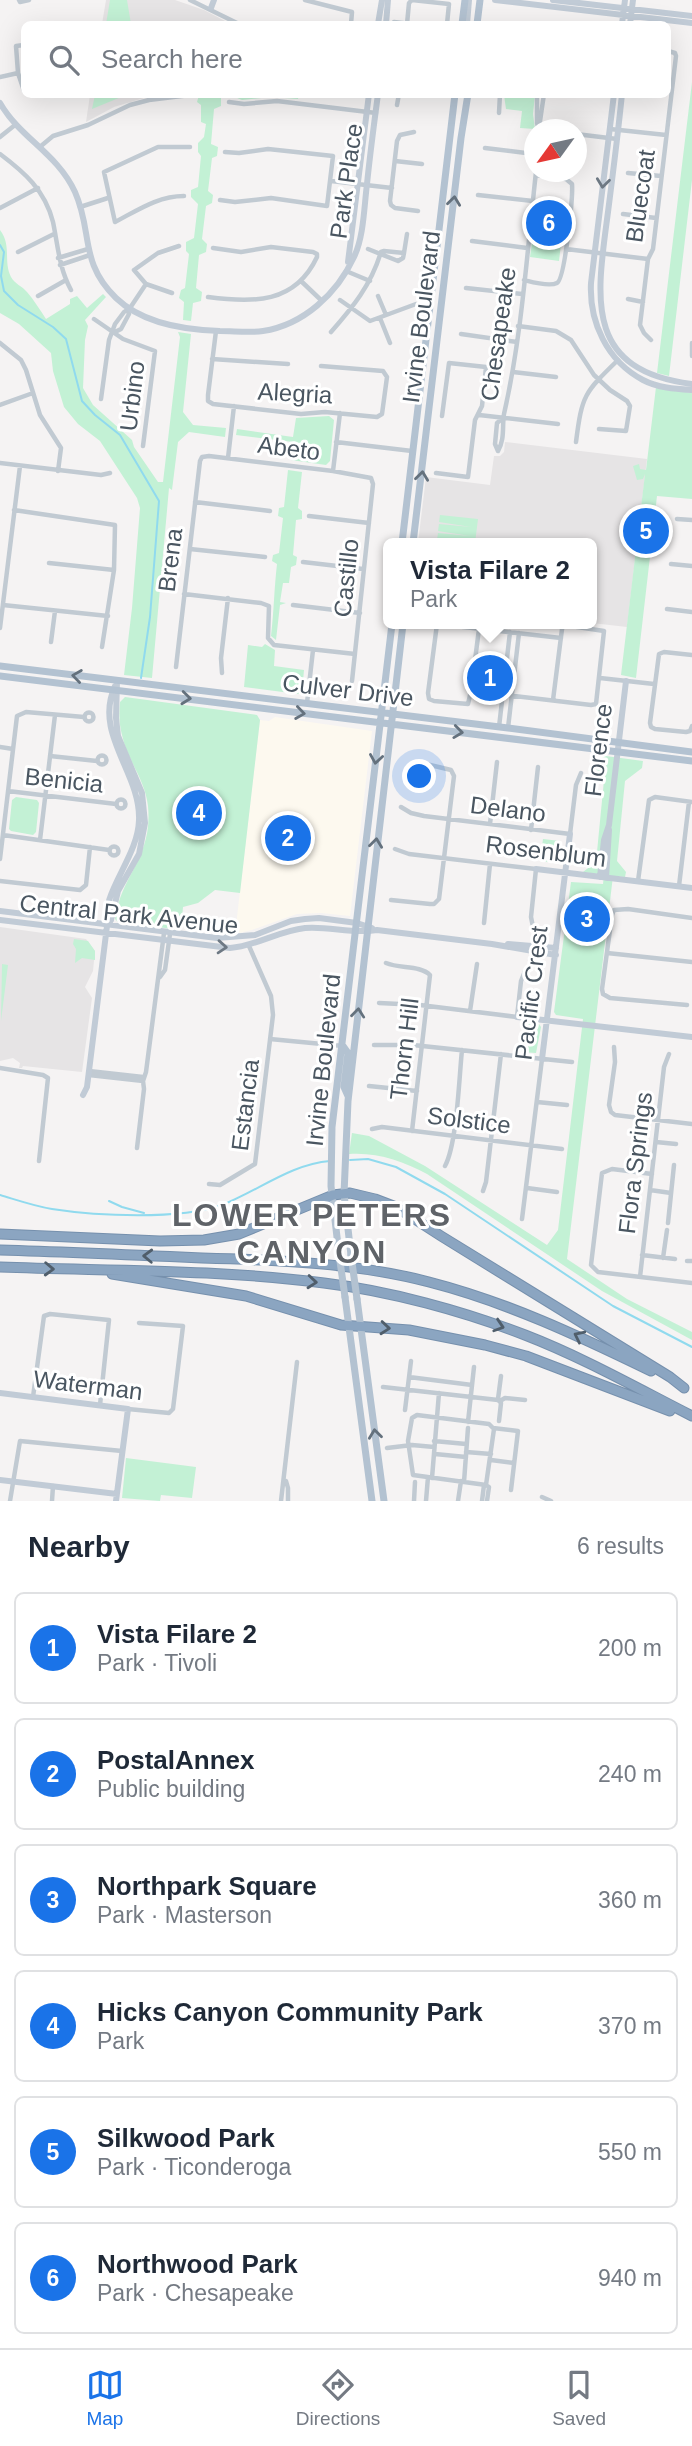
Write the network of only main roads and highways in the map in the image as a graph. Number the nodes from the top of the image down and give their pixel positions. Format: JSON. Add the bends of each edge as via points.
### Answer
{"nodes":[{"id":1,"x":467,"y":0,"type":"edge"},
{"id":2,"x":480,"y":0,"type":"edge"},
{"id":3,"x":464,"y":21,"type":"edge"},
{"id":4,"x":477,"y":21,"type":"edge"},
{"id":5,"x":455,"y":98,"type":"edge"},
{"id":6,"x":467,"y":98,"type":"edge"},
{"id":7,"x":403,"y":538,"type":"edge"},
{"id":8,"x":414,"y":538,"type":"edge"},
{"id":9,"x":392,"y":629,"type":"edge"},
{"id":10,"x":403,"y":629,"type":"edge"},
{"id":11,"x":0,"y":666,"type":"edge"},
{"id":12,"x":0,"y":676,"type":"edge"},
{"id":13,"x":382,"y":713,"type":"junction"},
{"id":14,"x":392,"y":714,"type":"junction"},
{"id":15,"x":381,"y":722,"type":"junction"},
{"id":16,"x":390,"y":723,"type":"junction"},
{"id":17,"x":618,"y":748,"type":"junction"},
{"id":18,"x":692,"y":752,"type":"edge"},
{"id":19,"x":692,"y":761,"type":"edge"},
{"id":20,"x":343,"y":1046,"type":"junction"},
{"id":21,"x":348,"y":1097,"type":"junction"},
{"id":22,"x":344,"y":1194,"type":"junction"},
{"id":23,"x":332,"y":1195,"type":"junction"},
{"id":24,"x":0,"y":1234,"type":"edge"},
{"id":25,"x":0,"y":1250,"type":"edge"},
{"id":26,"x":0,"y":1267,"type":"edge"},
{"id":27,"x":97,"y":1270,"type":"junction"},
{"id":28,"x":348,"y":1326,"type":"junction"},
{"id":29,"x":361,"y":1327,"type":"junction"},
{"id":30,"x":688,"y":1390,"type":"edge"},
{"id":31,"x":692,"y":1418,"type":"edge"},
{"id":32,"x":372,"y":1501,"type":"edge"},
{"id":33,"x":384,"y":1501,"type":"edge"}],
"edges":[{"from":1,"to":3,"type":"main road"},
{"from":2,"to":4,"type":"main road"},
{"from":5,"to":7,"type":"main road","name":"Irvine Boulevard"},
{"from":8,"to":6,"type":"main road","name":"Irvine Boulevard","one_way":true},
{"from":9,"to":13,"type":"main road","name":"Irvine Boulevard"},
{"from":10,"to":14,"type":"main road","name":"Irvine Boulevard"},
{"from":13,"to":11,"type":"main road","name":"Culver Drive","one_way":true},
{"from":12,"to":15,"type":"main road","name":"Culver Drive","one_way":true},
{"from":13,"to":14,"type":"main road","name":"Culver Drive"},
{"from":13,"to":15,"type":"main road","name":"Irvine Boulevard"},
{"from":14,"to":16,"type":"main road","name":"Irvine Boulevard"},
{"from":14,"to":17,"type":"main road","name":"Culver Drive"},
{"from":15,"to":16,"type":"main road","name":"Culver Drive"},
{"from":15,"to":20,"type":"main road","name":"Irvine Boulevard","one_way":true},
{"from":16,"to":17,"type":"main road","name":"Culver Drive","one_way":true},
{"from":21,"to":16,"type":"main road","name":"Irvine Boulevard","one_way":true},
{"from":17,"to":18,"type":"main road","name":"Culver Drive"},
{"from":17,"to":19,"type":"main road","name":"Culver Drive"},
{"from":20,"to":21,"type":"main road","via":[[348,1053],[344,1087]]},
{"from":20,"to":23,"type":"main road","name":"Irvine Boulevard","via":[[331,1145]]},
{"from":21,"to":22,"type":"main road","name":"Irvine Boulevard"},
{"from":22,"to":23,"type":"highway"},
{"from":22,"to":29,"type":"main road","name":"Irvine Boulevard","bridge":true},
{"from":22,"to":30,"type":"highway","via":[[375,1199],[408,1213]]},
{"from":23,"to":24,"type":"highway","via":[[239,1234],[204,1240]]},
{"from":23,"to":28,"type":"main road","name":"Irvine Boulevard","bridge":true},
{"from":30,"to":25,"type":"highway","one_way":true,"via":[[567,1331],[428,1281],[266,1260]]},
{"from":26,"to":27,"type":"highway","one_way":true},
{"from":27,"to":28,"type":"highway","via":[[246,1296]]},
{"from":27,"to":31,"type":"highway","one_way":true,"via":[[325,1283],[441,1308],[525,1335]]},
{"from":28,"to":29,"type":"highway"},
{"from":28,"to":32,"type":"main road","name":"Irvine Boulevard"},
{"from":29,"to":31,"type":"highway","one_way":true,"via":[[409,1330],[526,1356]]},
{"from":33,"to":29,"type":"main road","name":"Irvine Boulevard","one_way":true}]}
